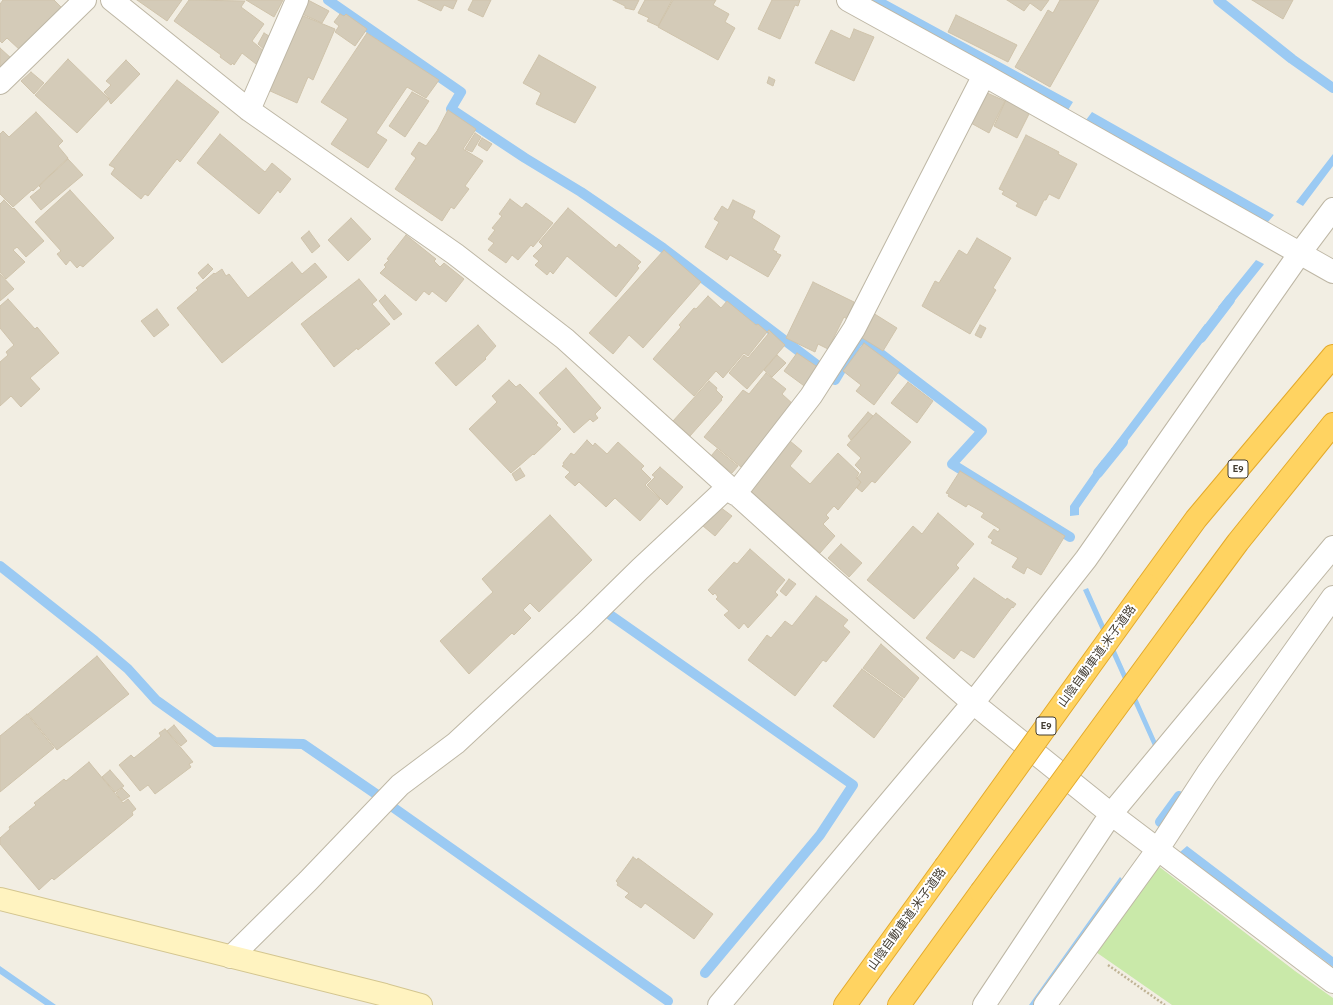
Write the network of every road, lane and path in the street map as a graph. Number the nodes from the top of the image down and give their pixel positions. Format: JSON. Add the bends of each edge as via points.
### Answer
{"nodes":[{"id":1,"x":85,"y":0,"type":"edge"},
{"id":2,"x":112,"y":0,"type":"edge"},
{"id":3,"x":298,"y":0,"type":"edge"},
{"id":4,"x":848,"y":0,"type":"edge"},
{"id":5,"x":984,"y":74,"type":"junction"},
{"id":6,"x":0,"y":83,"type":"edge"},
{"id":7,"x":249,"y":110,"type":"junction"},
{"id":8,"x":1333,"y":209,"type":"edge"},
{"id":9,"x":1300,"y":253,"type":"junction"},
{"id":10,"x":1333,"y":272,"type":"edge"},
{"id":11,"x":1333,"y":356,"type":"edge"},
{"id":12,"x":1333,"y":424,"type":"edge"},
{"id":13,"x":732,"y":490,"type":"junction"},
{"id":14,"x":1333,"y":547,"type":"edge"},
{"id":15,"x":1333,"y":597,"type":"edge"},
{"id":16,"x":973,"y":703,"type":"junction"},
{"id":17,"x":1111,"y":814,"type":"junction"},
{"id":18,"x":1158,"y":849,"type":"junction"},
{"id":19,"x":0,"y":899,"type":"edge"},
{"id":20,"x":945,"y":942,"type":"junction"},
{"id":21,"x":1085,"y":949,"type":"junction"},
{"id":22,"x":231,"y":957,"type":"junction"},
{"id":23,"x":1333,"y":982,"type":"edge"},
{"id":24,"x":382,"y":1000,"type":"edge"},
{"id":25,"x":421,"y":1005,"type":"edge"},
{"id":26,"x":719,"y":1005,"type":"edge"},
{"id":27,"x":845,"y":1005,"type":"edge"},
{"id":28,"x":899,"y":1005,"type":"edge"},
{"id":29,"x":908,"y":1005,"type":"edge"},
{"id":30,"x":984,"y":1005,"type":"edge"},
{"id":31,"x":1045,"y":1005,"type":"edge"},
{"id":32,"x":1165,"y":1005,"type":"edge"}],
"edges":[{"from":1,"to":6,"type":"street"},
{"from":2,"to":7,"type":"street"},
{"from":3,"to":7,"type":"street"},
{"from":4,"to":5,"type":"street"},
{"from":5,"to":9,"type":"street"},
{"from":5,"to":13,"type":"street","via":[[854,329],[811,396]]},
{"from":7,"to":13,"type":"street","via":[[455,254],[559,334]]},
{"from":8,"to":9,"type":"street"},
{"from":9,"to":10,"type":"street"},
{"from":9,"to":16,"type":"street","via":[[1086,559]]},
{"from":11,"to":27,"type":"highway","name":"山陰自動車道;米子道路","number":"E9","bridge":true,"via":[[1196,518]]},
{"from":12,"to":20,"type":"highway","bridge":true,"via":[[1238,542]]},
{"from":13,"to":16,"type":"street"},
{"from":13,"to":22,"type":"street","via":[[640,569],[456,743],[400,785]]},
{"from":14,"to":17,"type":"street"},
{"from":15,"to":18,"type":"street","via":[[1207,774]]},
{"from":16,"to":17,"type":"street"},
{"from":16,"to":26,"type":"street"},
{"from":17,"to":18,"type":"street"},
{"from":17,"to":30,"type":"street"},
{"from":18,"to":21,"type":"street"},
{"from":18,"to":23,"type":"street"},
{"from":19,"to":22,"type":"street"},
{"from":20,"to":28,"type":"highway"},
{"from":20,"to":29,"type":"highway"},
{"from":21,"to":31,"type":"street"},
{"from":21,"to":32,"type":"path"},
{"from":22,"to":24,"type":"street"},
{"from":24,"to":25,"type":"street"}]}
